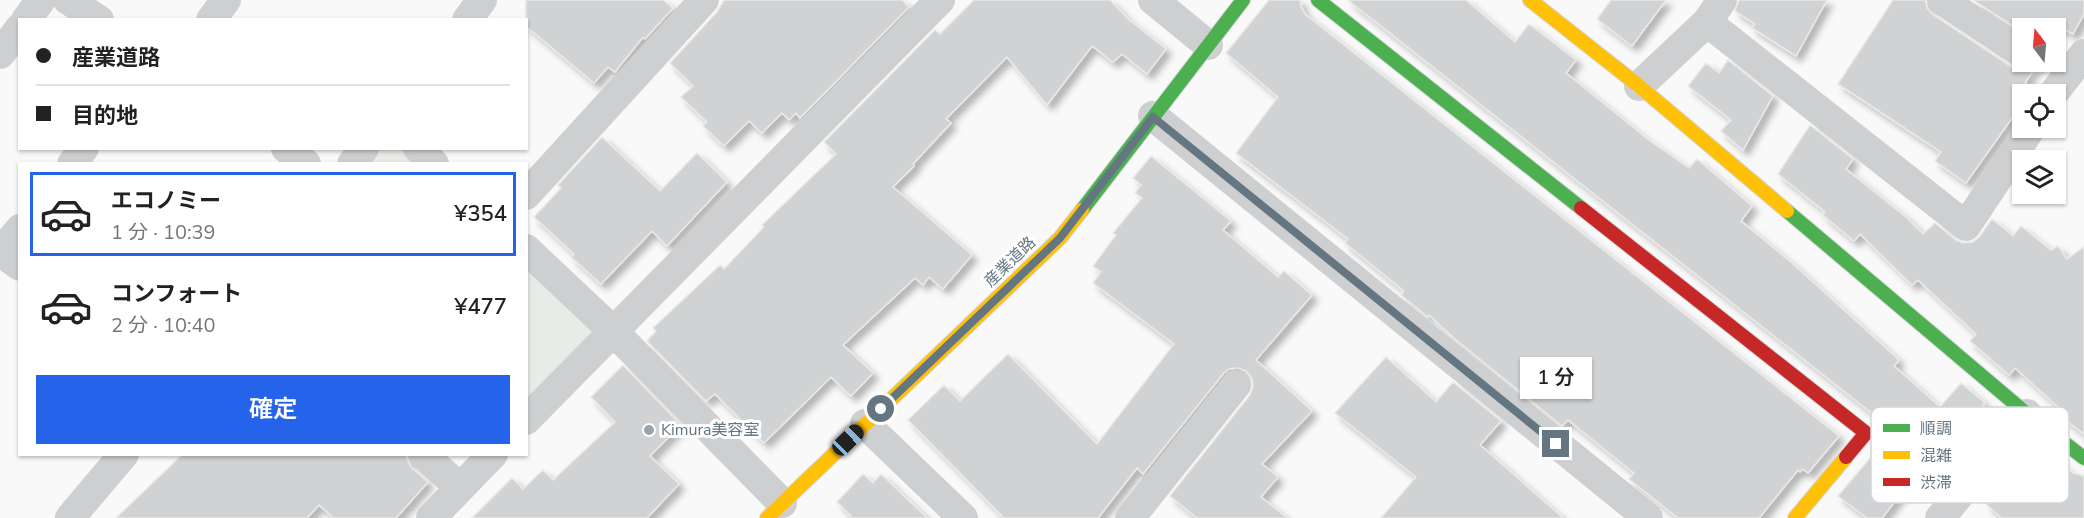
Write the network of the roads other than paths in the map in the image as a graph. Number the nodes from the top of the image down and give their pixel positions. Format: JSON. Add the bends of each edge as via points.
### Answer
{"nodes":[{"id":1,"x":41,"y":0,"type":"edge"},
{"id":2,"x":68,"y":0,"type":"edge"},
{"id":3,"x":226,"y":0,"type":"edge"},
{"id":4,"x":482,"y":0,"type":"edge"},
{"id":5,"x":704,"y":0,"type":"edge"},
{"id":6,"x":940,"y":0,"type":"edge"},
{"id":7,"x":1153,"y":0,"type":"edge"},
{"id":8,"x":1243,"y":0,"type":"edge"},
{"id":9,"x":1318,"y":0,"type":"edge"},
{"id":10,"x":1530,"y":0,"type":"edge"},
{"id":11,"x":1942,"y":0,"type":"edge"},
{"id":12,"x":1714,"y":11,"type":"edge"},
{"id":13,"x":28,"y":18,"type":"edge"},
{"id":14,"x":96,"y":18,"type":"edge"},
{"id":15,"x":212,"y":18,"type":"edge"},
{"id":16,"x":468,"y":18,"type":"edge"},
{"id":17,"x":18,"y":31,"type":"edge"},
{"id":18,"x":1208,"y":45,"type":"junction"},
{"id":19,"x":2012,"y":46,"type":"edge"},
{"id":20,"x":0,"y":54,"type":"edge"},
{"id":21,"x":2084,"y":54,"type":"edge"},
{"id":22,"x":2043,"y":72,"type":"edge"},
{"id":23,"x":2054,"y":84,"type":"edge"},
{"id":24,"x":2059,"y":84,"type":"edge"},
{"id":25,"x":1639,"y":86,"type":"junction"},
{"id":26,"x":1153,"y":117,"type":"junction"},
{"id":27,"x":2024,"y":138,"type":"edge"},
{"id":28,"x":288,"y":150,"type":"edge"},
{"id":29,"x":420,"y":150,"type":"edge"},
{"id":30,"x":304,"y":162,"type":"edge"},
{"id":31,"x":432,"y":162,"type":"edge"},
{"id":32,"x":528,"y":193,"type":"edge"},
{"id":33,"x":18,"y":231,"type":"edge"},
{"id":34,"x":528,"y":251,"type":"edge"},
{"id":35,"x":18,"y":265,"type":"edge"},
{"id":36,"x":613,"y":331,"type":"junction"},
{"id":37,"x":1236,"y":385,"type":"dead end"},
{"id":38,"x":2019,"y":407,"type":"edge"},
{"id":39,"x":528,"y":418,"type":"edge"},
{"id":40,"x":865,"y":424,"type":"junction"},
{"id":41,"x":2069,"y":446,"type":"edge"},
{"id":42,"x":122,"y":456,"type":"edge"},
{"id":43,"x":425,"y":456,"type":"edge"},
{"id":44,"x":491,"y":456,"type":"edge"},
{"id":45,"x":2084,"y":458,"type":"edge"},
{"id":46,"x":460,"y":489,"type":"junction"},
{"id":47,"x":1953,"y":503,"type":"edge"},
{"id":48,"x":775,"y":511,"type":"edge"},
{"id":49,"x":70,"y":518,"type":"edge"},
{"id":50,"x":432,"y":518,"type":"edge"},
{"id":51,"x":963,"y":518,"type":"edge"},
{"id":52,"x":1130,"y":518,"type":"edge"},
{"id":53,"x":1648,"y":518,"type":"edge"},
{"id":54,"x":1795,"y":518,"type":"edge"},
{"id":55,"x":1940,"y":518,"type":"edge"}],
"edges":[{"from":1,"to":13,"type":"street"},
{"from":2,"to":14,"type":"street"},
{"from":3,"to":15,"type":"street"},
{"from":4,"to":16,"type":"street"},
{"from":5,"to":32,"type":"street"},
{"from":6,"to":36,"type":"street"},
{"from":7,"to":18,"type":"street"},
{"from":8,"to":18,"type":"street","name":"産業道路"},
{"from":9,"to":54,"type":"street","via":[[1866,433]]},
{"from":10,"to":25,"type":"street"},
{"from":11,"to":19,"type":"street"},
{"from":12,"to":25,"type":"street"},
{"from":12,"to":27,"type":"street","via":[[1966,226]]},
{"from":17,"to":20,"type":"street"},
{"from":18,"to":26,"type":"street","name":"産業道路"},
{"from":21,"to":24,"type":"street"},
{"from":22,"to":23,"type":"street"},
{"from":25,"to":38,"type":"street"},
{"from":26,"to":40,"type":"street","name":"産業道路","via":[[1060,238]]},
{"from":26,"to":53,"type":"street"},
{"from":28,"to":30,"type":"street"},
{"from":29,"to":31,"type":"street"},
{"from":33,"to":35,"type":"street","via":[[1,252]]},
{"from":34,"to":36,"type":"street"},
{"from":36,"to":39,"type":"street"},
{"from":36,"to":48,"type":"street"},
{"from":37,"to":52,"type":"street"},
{"from":40,"to":48,"type":"street","name":"産業道路"},
{"from":40,"to":51,"type":"street"},
{"from":41,"to":45,"type":"street"},
{"from":42,"to":49,"type":"street"},
{"from":43,"to":46,"type":"street"},
{"from":44,"to":46,"type":"street"},
{"from":46,"to":50,"type":"street"},
{"from":47,"to":55,"type":"street"}]}
